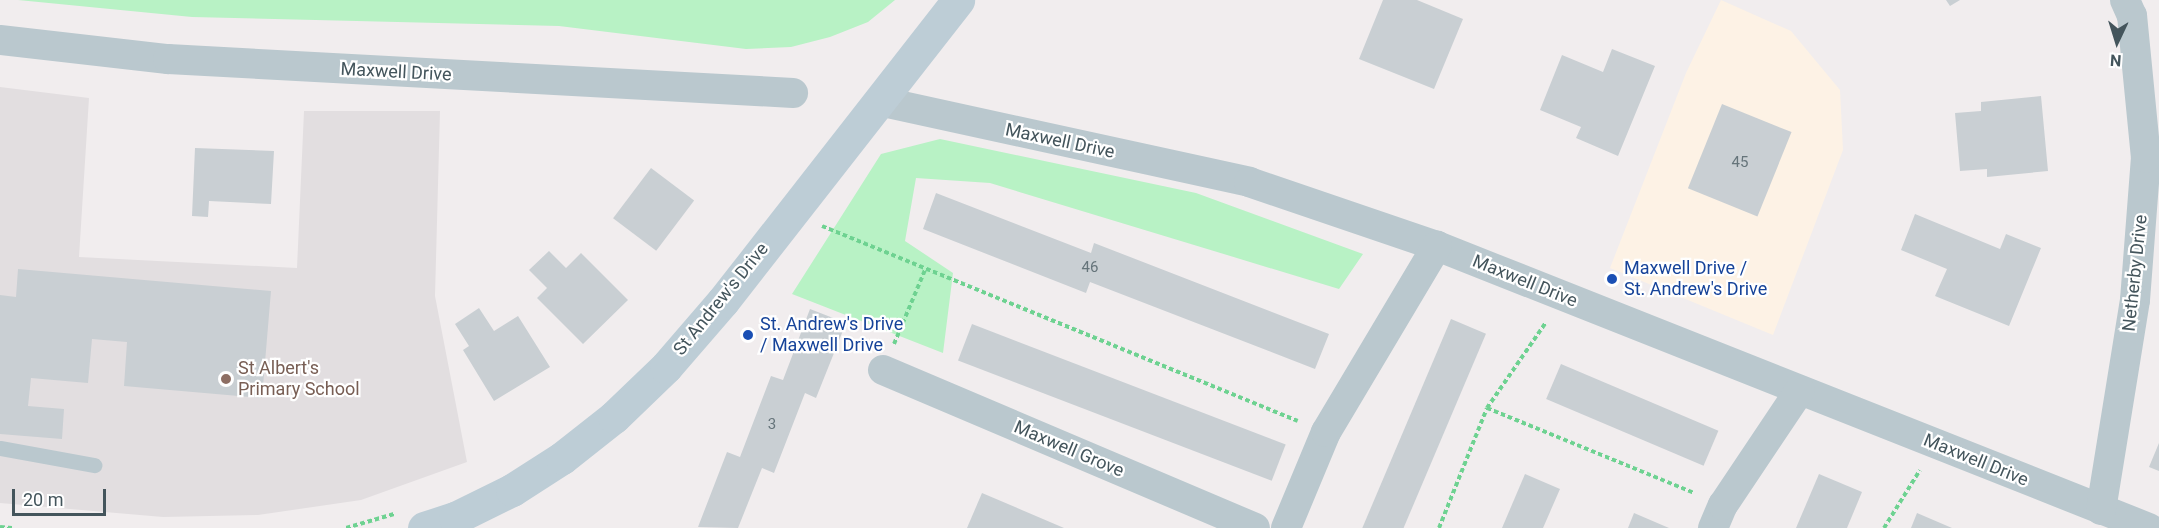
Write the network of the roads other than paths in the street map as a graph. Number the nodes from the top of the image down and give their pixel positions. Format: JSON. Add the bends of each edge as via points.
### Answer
{"nodes":[{"id":1,"x":958,"y":0,"type":"edge"},
{"id":2,"x":2125,"y":0,"type":"edge"},
{"id":3,"x":0,"y":40,"type":"edge"},
{"id":4,"x":793,"y":93,"type":"dead end"},
{"id":5,"x":879,"y":101,"type":"junction"},
{"id":6,"x":1437,"y":246,"type":"junction"},
{"id":7,"x":883,"y":370,"type":"road end"},
{"id":8,"x":1800,"y":390,"type":"junction"},
{"id":9,"x":0,"y":448,"type":"edge"},
{"id":10,"x":94,"y":465,"type":"dead end"},
{"id":11,"x":2101,"y":510,"type":"junction"},
{"id":12,"x":1718,"y":516,"type":"edge"},
{"id":13,"x":414,"y":519,"type":"edge"},
{"id":14,"x":1255,"y":528,"type":"edge"},
{"id":15,"x":1286,"y":528,"type":"edge"},
{"id":16,"x":2149,"y":528,"type":"edge"}],
"edges":[{"from":1,"to":5,"type":"street","name":"St Andrew's Drive"},
{"from":2,"to":11,"type":"street","name":"Netherby Drive","via":[[2132,16],[2146,158],[2135,300]]},
{"from":3,"to":4,"type":"street","name":"Maxwell Drive","via":[[168,59]]},
{"from":5,"to":6,"type":"street","name":"Maxwell Drive","via":[[1249,182]]},
{"from":5,"to":13,"type":"street","name":"St Andrew's Drive","via":[[680,351],[614,417],[512,490],[455,518]]},
{"from":6,"to":8,"type":"street","name":"Maxwell Drive"},
{"from":6,"to":15,"type":"street","via":[[1326,432]]},
{"from":7,"to":14,"type":"street","name":"Maxwell Grove"},
{"from":8,"to":11,"type":"street","name":"Maxwell Drive"},
{"from":8,"to":12,"type":"street"},
{"from":9,"to":10,"type":"lane"},
{"from":11,"to":16,"type":"street","name":"Maxwell Drive"}]}
